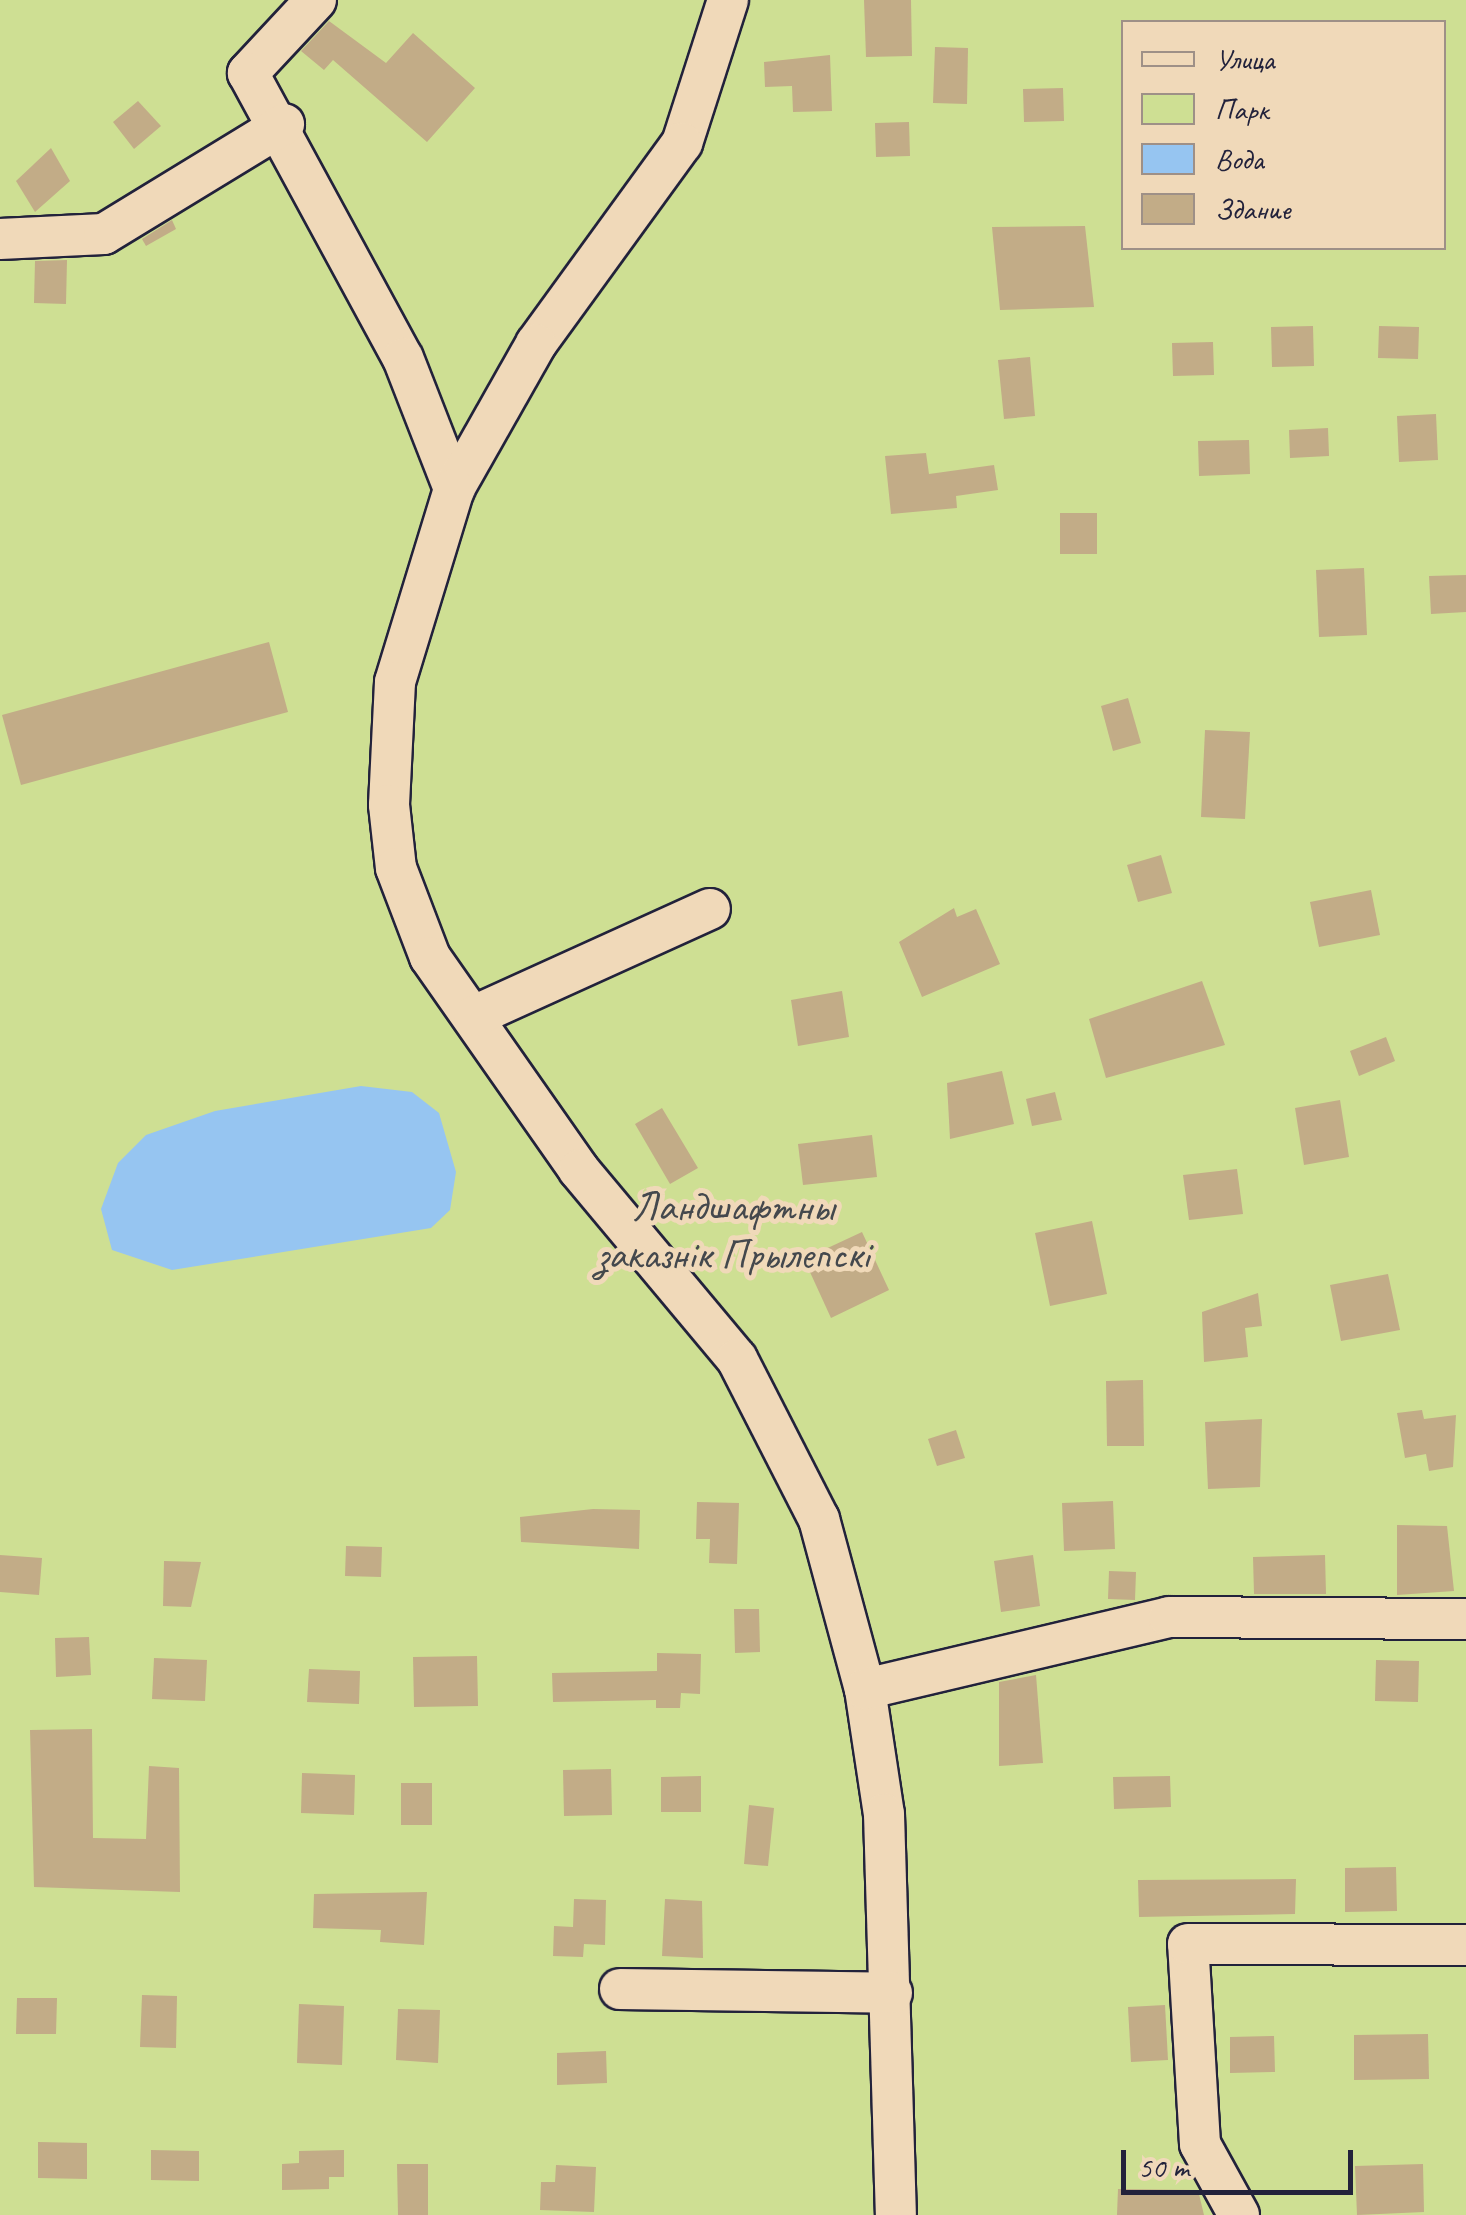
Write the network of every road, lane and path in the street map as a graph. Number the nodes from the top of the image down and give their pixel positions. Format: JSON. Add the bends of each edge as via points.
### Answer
{"nodes":[{"id":1,"x":316,"y":0,"type":"edge"},
{"id":2,"x":728,"y":0,"type":"edge"},
{"id":3,"x":284,"y":124,"type":"junction"},
{"id":4,"x":0,"y":240,"type":"edge"},
{"id":5,"x":454,"y":489,"type":"junction"},
{"id":6,"x":710,"y":909,"type":"dead end"},
{"id":7,"x":474,"y":1016,"type":"junction"},
{"id":8,"x":1466,"y":1620,"type":"edge"},
{"id":9,"x":865,"y":1689,"type":"junction"},
{"id":10,"x":1466,"y":1945,"type":"edge"},
{"id":11,"x":620,"y":1989,"type":"dead end"},
{"id":12,"x":892,"y":1993,"type":"junction"},
{"id":13,"x":896,"y":2215,"type":"edge"},
{"id":14,"x":1239,"y":2215,"type":"edge"}],
"edges":[{"from":1,"to":3,"type":"street","via":[[248,73]]},
{"from":2,"to":5,"type":"street","via":[[682,143],[536,344]]},
{"from":3,"to":4,"type":"street","via":[[104,234]]},
{"from":3,"to":5,"type":"street","via":[[403,358]]},
{"from":5,"to":7,"type":"street","via":[[395,682],[389,805],[409,912]]},
{"from":6,"to":7,"type":"street"},
{"from":7,"to":9,"type":"street","via":[[579,1170],[680,1280],[768,1410],[820,1519]]},
{"from":8,"to":9,"type":"street","via":[[1169,1618]]},
{"from":9,"to":12,"type":"street","via":[[884,1814]]},
{"from":10,"to":14,"type":"street","via":[[1188,1944],[1200,2144]]},
{"from":11,"to":12,"type":"street"},
{"from":12,"to":13,"type":"street"}]}
